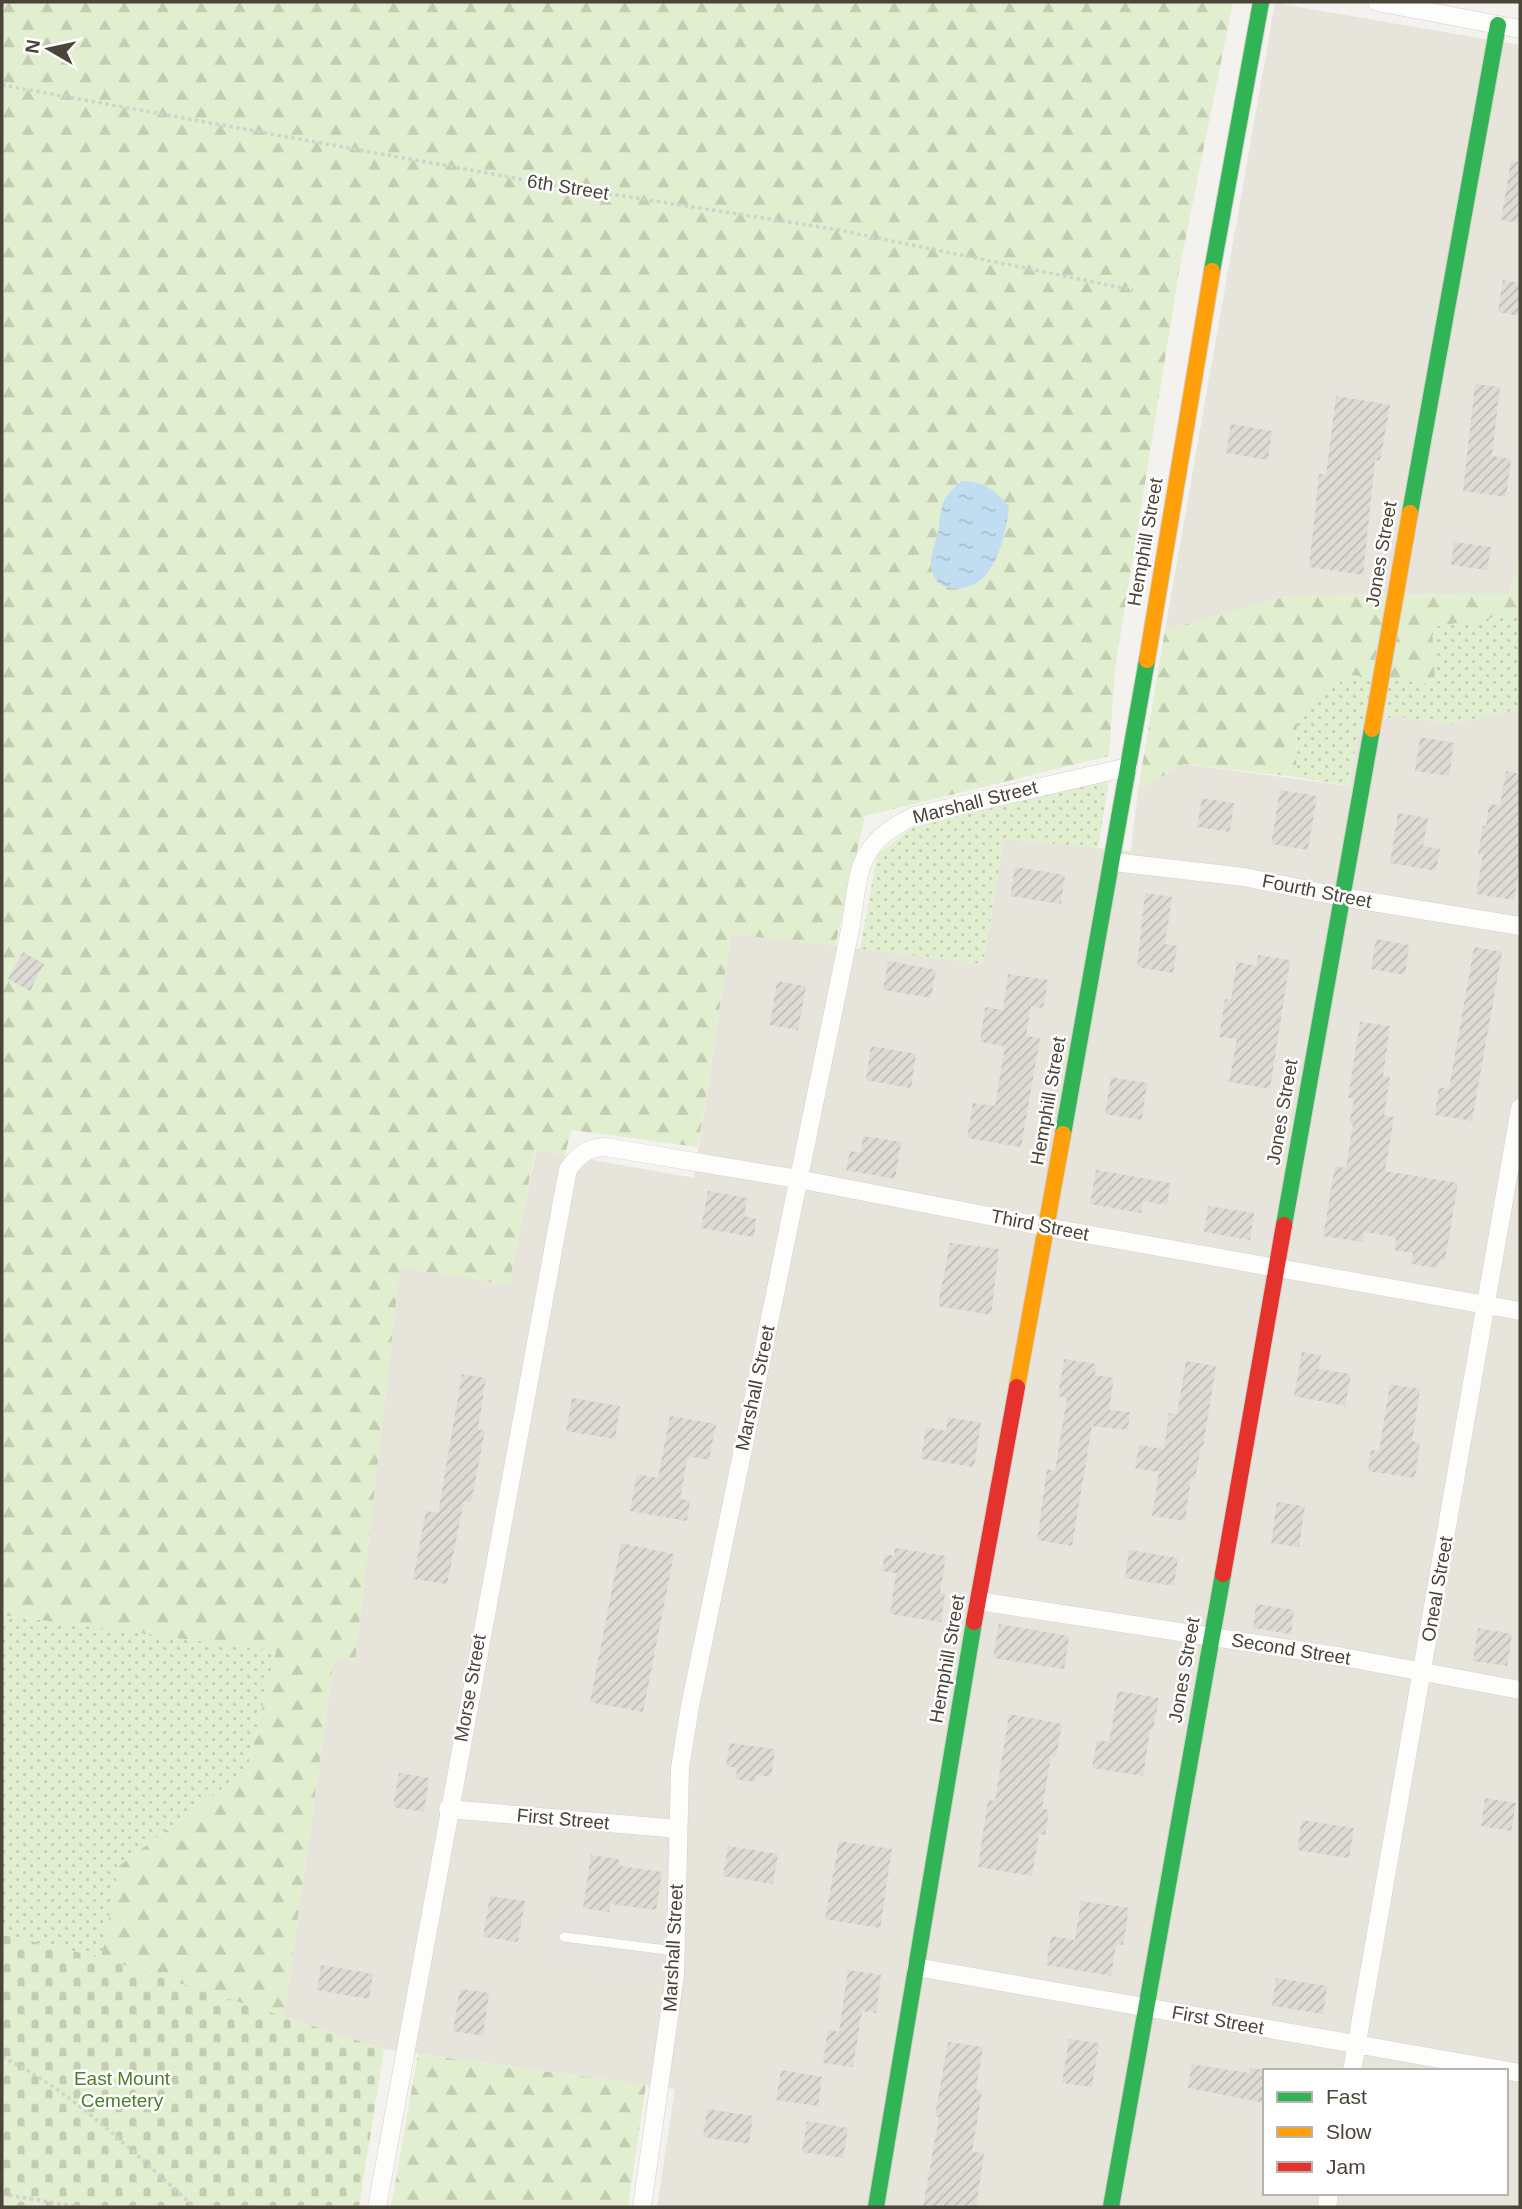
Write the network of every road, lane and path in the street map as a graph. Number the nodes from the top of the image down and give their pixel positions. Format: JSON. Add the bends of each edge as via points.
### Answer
{"nodes":[{"id":1,"x":1262,"y":2,"type":"edge"},
{"id":2,"x":1377,"y":2,"type":"edge"},
{"id":3,"x":1498,"y":25,"type":"junction"},
{"id":4,"x":1520,"y":29,"type":"edge"},
{"id":5,"x":2,"y":85,"type":"edge"},
{"id":6,"x":1133,"y":290,"type":"dead end"},
{"id":7,"x":1128,"y":766,"type":"junction"},
{"id":8,"x":1113,"y":862,"type":"junction"},
{"id":9,"x":1342,"y":897,"type":"junction"},
{"id":10,"x":1520,"y":926,"type":"edge"},
{"id":11,"x":1520,"y":1108,"type":"edge"},
{"id":12,"x":568,"y":1169,"type":"joint"},
{"id":13,"x":798,"y":1179,"type":"junction"},
{"id":14,"x":1046,"y":1227,"type":"junction"},
{"id":15,"x":1276,"y":1268,"type":"junction"},
{"id":16,"x":1487,"y":1305,"type":"junction"},
{"id":17,"x":1520,"y":1311,"type":"edge"},
{"id":18,"x":978,"y":1601,"type":"junction"},
{"id":19,"x":1211,"y":1637,"type":"junction"},
{"id":20,"x":1423,"y":1672,"type":"junction"},
{"id":21,"x":1520,"y":1690,"type":"edge"},
{"id":22,"x":448,"y":1810,"type":"junction"},
{"id":23,"x":678,"y":1829,"type":"junction"},
{"id":24,"x":564,"y":1937,"type":"dead end"},
{"id":25,"x":676,"y":1951,"type":"junction"},
{"id":26,"x":916,"y":1967,"type":"junction"},
{"id":27,"x":1146,"y":2007,"type":"junction"},
{"id":28,"x":1356,"y":2044,"type":"junction"},
{"id":29,"x":2,"y":2057,"type":"edge"},
{"id":30,"x":1352,"y":2069,"type":"edge"},
{"id":31,"x":1497,"y":2069,"type":"edge"},
{"id":32,"x":2,"y":2194,"type":"edge"},
{"id":33,"x":80,"y":2207,"type":"edge"},
{"id":34,"x":195,"y":2207,"type":"edge"},
{"id":35,"x":377,"y":2207,"type":"edge"},
{"id":36,"x":642,"y":2207,"type":"edge"},
{"id":37,"x":876,"y":2207,"type":"edge"},
{"id":38,"x":1111,"y":2207,"type":"edge"}],
"edges":[{"from":1,"to":7,"type":"street","name":"Hemphill Street"},
{"from":2,"to":3,"type":"street"},
{"from":3,"to":4,"type":"street"},
{"from":3,"to":9,"type":"street","name":"Jones Street"},
{"from":5,"to":6,"type":"path","name":"6th Street","via":[[534,181],[833,229]]},
{"from":7,"to":8,"type":"street","name":"Hemphill Street"},
{"from":7,"to":13,"type":"street","name":"Marshall Street","via":[[914,816],[893,826],[867,849]]},
{"from":8,"to":9,"type":"street","name":"Fourth Street","via":[[1244,877]]},
{"from":8,"to":14,"type":"street","name":"Hemphill Street"},
{"from":9,"to":10,"type":"street","name":"Fourth Street"},
{"from":9,"to":15,"type":"street","name":"Jones Street"},
{"from":11,"to":16,"type":"street","name":"Oneal Street"},
{"from":12,"to":13,"type":"street","name":"Third Street","via":[[583,1152],[605,1147]]},
{"from":12,"to":22,"type":"street","name":"Morse Street"},
{"from":13,"to":14,"type":"street","name":"Third Street"},
{"from":13,"to":23,"type":"street","name":"Marshall Street","via":[[690,1706],[680,1768]]},
{"from":14,"to":15,"type":"street","name":"Third Street"},
{"from":14,"to":18,"type":"street","name":"Hemphill Street"},
{"from":15,"to":16,"type":"street","name":"Third Street"},
{"from":15,"to":19,"type":"street","name":"Jones Street"},
{"from":16,"to":17,"type":"street","name":"Third Street"},
{"from":16,"to":20,"type":"street","name":"Oneal Street"},
{"from":18,"to":19,"type":"street","name":"Second Street"},
{"from":18,"to":26,"type":"street","name":"Hemphill Street"},
{"from":19,"to":20,"type":"street","name":"Second Street"},
{"from":19,"to":27,"type":"street","name":"Jones Street"},
{"from":20,"to":21,"type":"street","name":"Second Street"},
{"from":20,"to":28,"type":"street","name":"Oneal Street"},
{"from":22,"to":23,"type":"street","name":"First Street"},
{"from":22,"to":35,"type":"street","name":"Morse Street"},
{"from":23,"to":25,"type":"street","name":"Marshall Street"},
{"from":24,"to":25,"type":"lane"},
{"from":25,"to":36,"type":"street","name":"Marshall Street"},
{"from":26,"to":27,"type":"street","name":"First Street"},
{"from":26,"to":37,"type":"street","name":"Hemphill Street"},
{"from":27,"to":28,"type":"street","name":"First Street"},
{"from":27,"to":38,"type":"street","name":"Jones Street"},
{"from":28,"to":30,"type":"street","name":"Oneal Street"},
{"from":28,"to":31,"type":"street","name":"First Street"},
{"from":29,"to":34,"type":"path","via":[[75,2103]]},
{"from":32,"to":33,"type":"path"}]}
